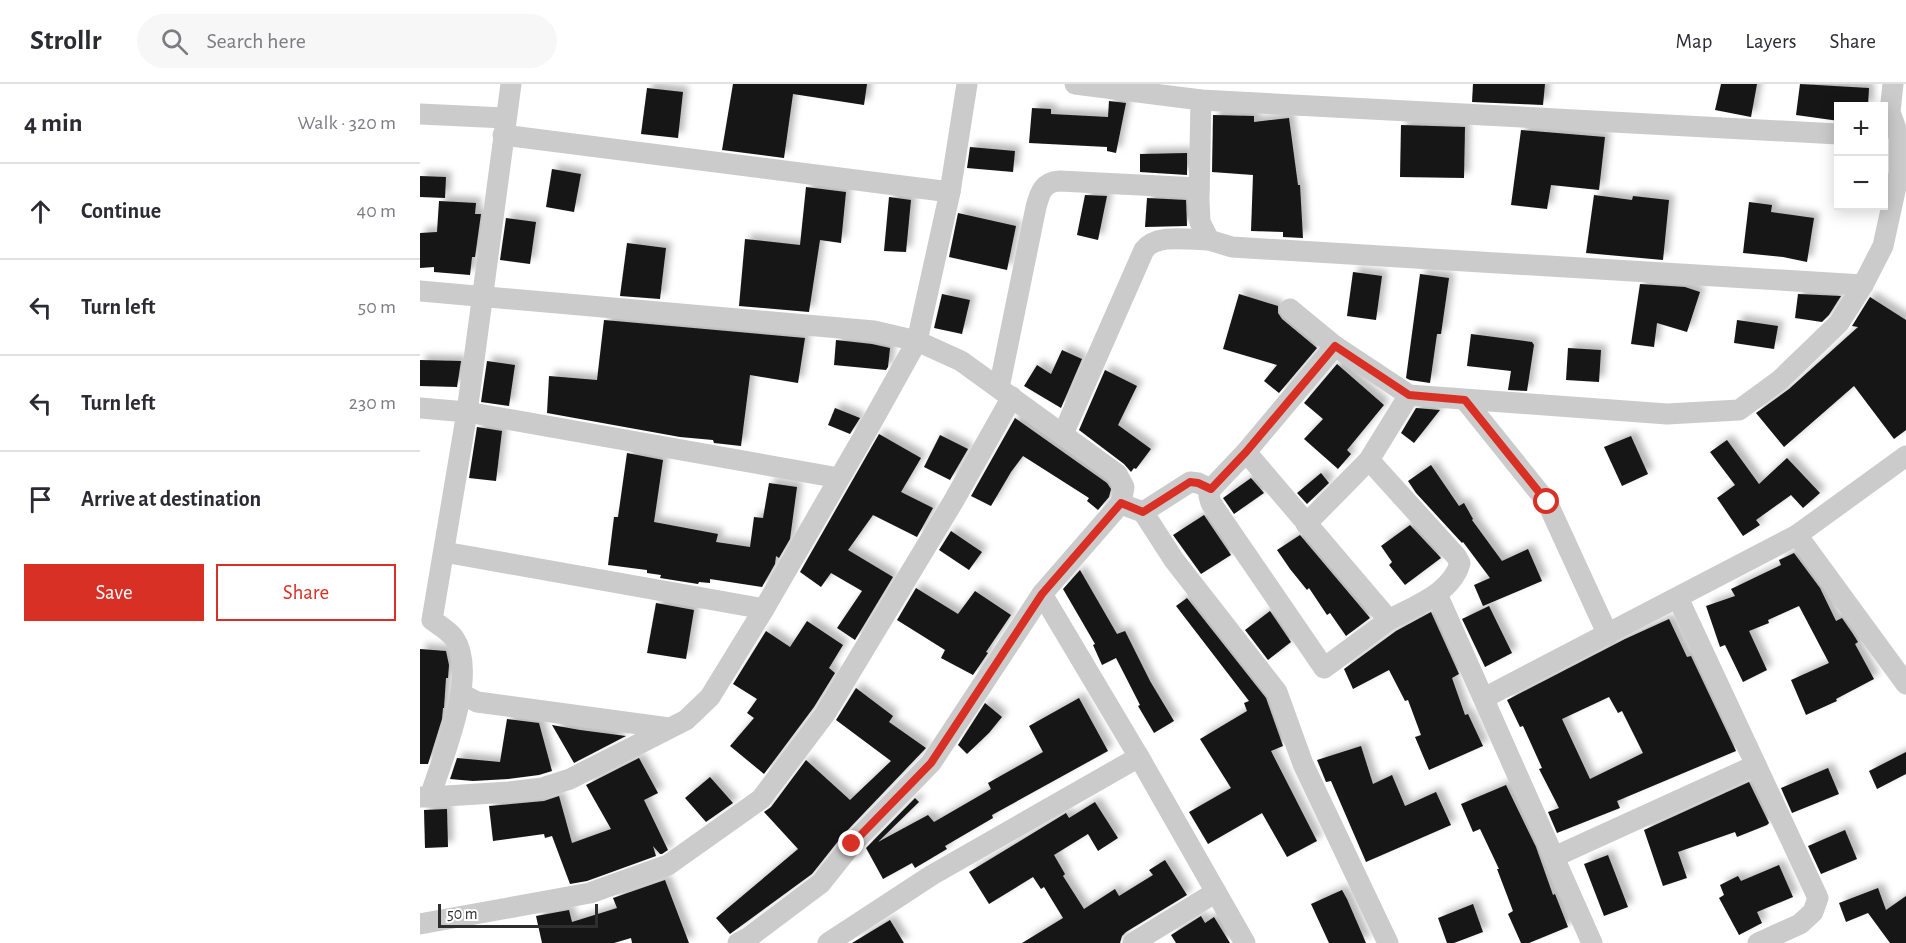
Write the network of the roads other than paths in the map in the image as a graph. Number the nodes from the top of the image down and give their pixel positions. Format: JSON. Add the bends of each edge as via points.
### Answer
{"nodes":[{"id":1,"x":511,"y":84,"type":"edge"},
{"id":2,"x":967,"y":84,"type":"edge"},
{"id":3,"x":1075,"y":84,"type":"edge"},
{"id":4,"x":1893,"y":84,"type":"edge"},
{"id":5,"x":1201,"y":100,"type":"junction"},
{"id":6,"x":420,"y":114,"type":"edge"},
{"id":7,"x":504,"y":126,"type":"junction"},
{"id":8,"x":1834,"y":134,"type":"edge"},
{"id":9,"x":1896,"y":137,"type":"edge"},
{"id":10,"x":1199,"y":188,"type":"junction"},
{"id":11,"x":950,"y":192,"type":"junction"},
{"id":12,"x":1209,"y":240,"type":"junction"},
{"id":13,"x":1863,"y":285,"type":"junction"},
{"id":14,"x":420,"y":291,"type":"edge"},
{"id":15,"x":483,"y":295,"type":"junction"},
{"id":16,"x":1290,"y":309,"type":"dead end"},
{"id":17,"x":917,"y":341,"type":"junction"},
{"id":18,"x":1335,"y":346,"type":"junction"},
{"id":19,"x":1006,"y":393,"type":"junction"},
{"id":20,"x":1409,"y":395,"type":"junction"},
{"id":21,"x":1465,"y":400,"type":"junction"},
{"id":22,"x":420,"y":408,"type":"edge"},
{"id":23,"x":467,"y":412,"type":"junction"},
{"id":24,"x":1063,"y":434,"type":"junction"},
{"id":25,"x":1246,"y":452,"type":"junction"},
{"id":26,"x":1906,"y":456,"type":"edge"},
{"id":27,"x":1370,"y":460,"type":"junction"},
{"id":28,"x":839,"y":478,"type":"junction"},
{"id":29,"x":1211,"y":489,"type":"junction"},
{"id":30,"x":1121,"y":503,"type":"junction"},
{"id":31,"x":1143,"y":512,"type":"junction"},
{"id":32,"x":1306,"y":524,"type":"junction"},
{"id":33,"x":1797,"y":535,"type":"junction"},
{"id":34,"x":444,"y":552,"type":"junction"},
{"id":35,"x":1042,"y":594,"type":"junction"},
{"id":36,"x":1437,"y":594,"type":"junction"},
{"id":37,"x":1678,"y":598,"type":"junction"},
{"id":38,"x":764,"y":609,"type":"junction"},
{"id":39,"x":426,"y":616,"type":"edge"},
{"id":40,"x":1389,"y":620,"type":"junction"},
{"id":41,"x":1608,"y":635,"type":"junction"},
{"id":42,"x":1906,"y":684,"type":"edge"},
{"id":43,"x":462,"y":694,"type":"junction"},
{"id":44,"x":1484,"y":698,"type":"junction"},
{"id":45,"x":669,"y":728,"type":"junction"},
{"id":46,"x":1139,"y":757,"type":"junction"},
{"id":47,"x":1756,"y":765,"type":"junction"},
{"id":48,"x":425,"y":797,"type":"edge"},
{"id":49,"x":1554,"y":857,"type":"junction"},
{"id":50,"x":1216,"y":892,"type":"junction"},
{"id":51,"x":420,"y":924,"type":"edge"},
{"id":52,"x":738,"y":943,"type":"edge"},
{"id":53,"x":828,"y":943,"type":"edge"},
{"id":54,"x":1133,"y":943,"type":"edge"},
{"id":55,"x":1245,"y":943,"type":"edge"},
{"id":56,"x":1388,"y":943,"type":"edge"},
{"id":57,"x":1592,"y":943,"type":"edge"},
{"id":58,"x":1758,"y":943,"type":"edge"}],
"edges":[{"from":1,"to":7,"type":"street"},
{"from":2,"to":11,"type":"street"},
{"from":3,"to":5,"type":"street"},
{"from":4,"to":9,"type":"street","via":[[1890,112]]},
{"from":5,"to":8,"type":"street"},
{"from":5,"to":10,"type":"street"},
{"from":6,"to":7,"type":"street"},
{"from":7,"to":11,"type":"street"},
{"from":7,"to":15,"type":"street"},
{"from":9,"to":13,"type":"street","via":[[1899,173],[1882,246]]},
{"from":10,"to":12,"type":"street","via":[[1200,222]]},
{"from":10,"to":19,"type":"street","via":[[1060,181],[1044,186],[1035,207]]},
{"from":11,"to":17,"type":"street"},
{"from":12,"to":13,"type":"street","via":[[1232,247]]},
{"from":12,"to":24,"type":"street","via":[[1159,240],[1144,250]]},
{"from":13,"to":21,"type":"street","via":[[1839,323],[1813,350],[1739,410],[1667,414]]},
{"from":14,"to":15,"type":"street"},
{"from":15,"to":17,"type":"street","via":[[874,331]]},
{"from":15,"to":23,"type":"street"},
{"from":16,"to":18,"type":"street"},
{"from":17,"to":19,"type":"street","via":[[960,361]]},
{"from":17,"to":28,"type":"street"},
{"from":18,"to":20,"type":"street"},
{"from":18,"to":25,"type":"street"},
{"from":19,"to":24,"type":"street"},
{"from":19,"to":51,"type":"street","via":[[953,502],[825,714],[760,799],[668,865],[590,893]]},
{"from":20,"to":21,"type":"street"},
{"from":20,"to":27,"type":"street"},
{"from":21,"to":41,"type":"street","via":[[1547,502]]},
{"from":22,"to":23,"type":"street"},
{"from":23,"to":28,"type":"street"},
{"from":23,"to":34,"type":"street"},
{"from":24,"to":30,"type":"street","via":[[1117,474],[1124,487]]},
{"from":25,"to":29,"type":"street"},
{"from":25,"to":32,"type":"street"},
{"from":26,"to":33,"type":"street"},
{"from":27,"to":32,"type":"street"},
{"from":27,"to":36,"type":"street","via":[[1460,563],[1457,574]]},
{"from":28,"to":38,"type":"street"},
{"from":29,"to":31,"type":"street","via":[[1190,482]]},
{"from":29,"to":40,"type":"street","via":[[1211,503],[1324,668]]},
{"from":30,"to":31,"type":"street"},
{"from":30,"to":35,"type":"street"},
{"from":31,"to":56,"type":"street","via":[[1174,560],[1277,692],[1303,764]]},
{"from":32,"to":40,"type":"street"},
{"from":33,"to":37,"type":"street"},
{"from":33,"to":42,"type":"street"},
{"from":34,"to":38,"type":"street"},
{"from":34,"to":39,"type":"street"},
{"from":35,"to":46,"type":"street"},
{"from":35,"to":52,"type":"street","via":[[931,763],[852,844],[821,883]]},
{"from":36,"to":40,"type":"street"},
{"from":36,"to":44,"type":"street"},
{"from":37,"to":41,"type":"street"},
{"from":37,"to":47,"type":"street"},
{"from":38,"to":45,"type":"street","via":[[710,697],[686,720]]},
{"from":39,"to":43,"type":"street","via":[[453,637],[460,651]]},
{"from":41,"to":44,"type":"street"},
{"from":43,"to":45,"type":"street","via":[[477,702]]},
{"from":43,"to":48,"type":"street"},
{"from":44,"to":49,"type":"street"},
{"from":45,"to":48,"type":"street","via":[[570,779],[542,788]]},
{"from":46,"to":50,"type":"street"},
{"from":46,"to":53,"type":"street","via":[[932,875]]},
{"from":47,"to":49,"type":"street"},
{"from":47,"to":58,"type":"street","via":[[1818,898],[1813,912],[1800,924]]},
{"from":49,"to":57,"type":"street"},
{"from":50,"to":54,"type":"street"},
{"from":50,"to":55,"type":"street"}]}
